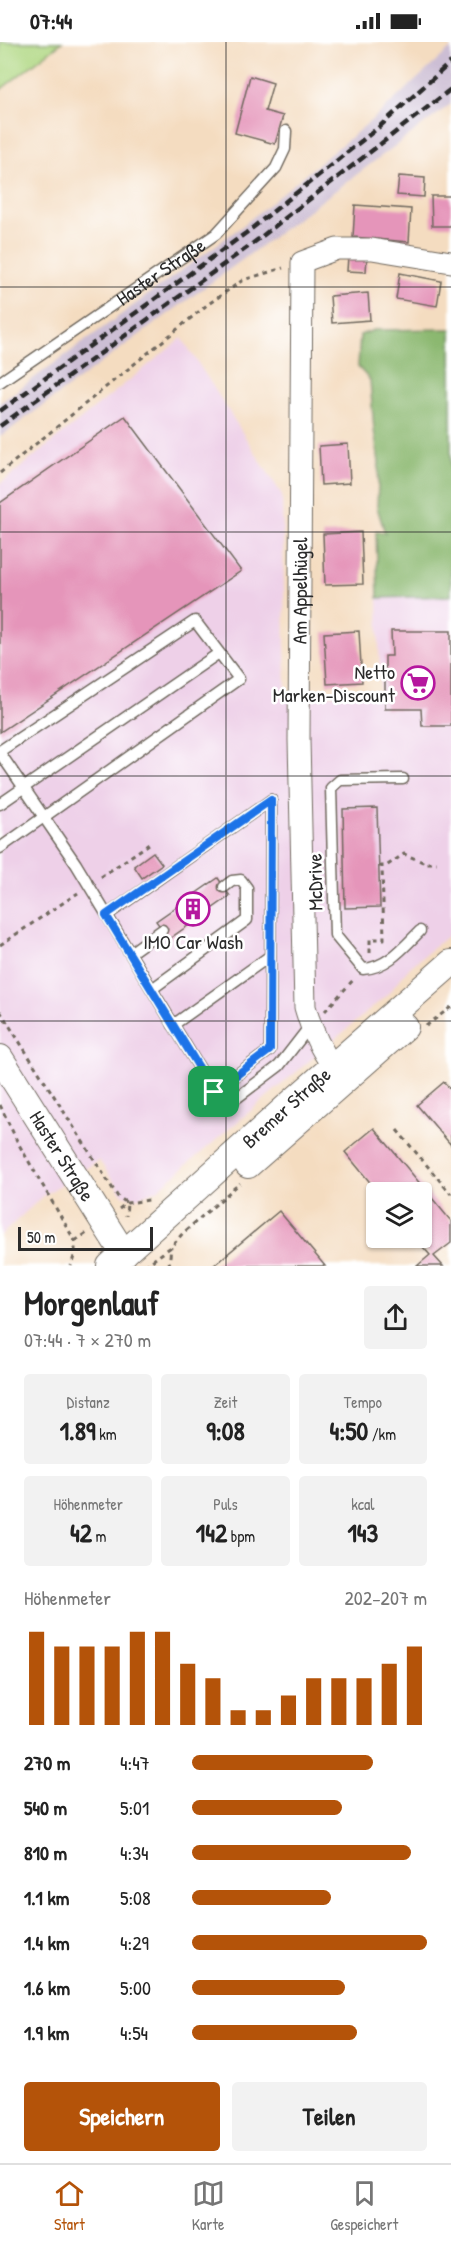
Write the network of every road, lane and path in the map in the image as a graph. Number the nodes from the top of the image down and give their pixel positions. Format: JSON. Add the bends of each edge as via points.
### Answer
{"nodes":[{"id":1,"x":286,"y":131,"type":"dead end"},
{"id":2,"x":302,"y":262,"type":"junction"},
{"id":3,"x":451,"y":262,"type":"edge"},
{"id":4,"x":0,"y":382,"type":"edge"},
{"id":5,"x":0,"y":473,"type":"edge"},
{"id":6,"x":219,"y":653,"type":"junction"},
{"id":7,"x":0,"y":752,"type":"edge"},
{"id":8,"x":403,"y":779,"type":"dead end"},
{"id":9,"x":23,"y":788,"type":"junction"},
{"id":10,"x":0,"y":804,"type":"edge"},
{"id":11,"x":43,"y":818,"type":"junction"},
{"id":12,"x":149,"y":843,"type":"dead end"},
{"id":13,"x":0,"y":848,"type":"edge"},
{"id":14,"x":437,"y":863,"type":"dead end"},
{"id":15,"x":89,"y":885,"type":"junction"},
{"id":16,"x":224,"y":886,"type":"dead end"},
{"id":17,"x":106,"y":915,"type":"junction"},
{"id":18,"x":162,"y":930,"type":"dead end"},
{"id":19,"x":420,"y":931,"type":"dead end"},
{"id":20,"x":0,"y":945,"type":"edge"},
{"id":21,"x":130,"y":953,"type":"junction"},
{"id":22,"x":270,"y":956,"type":"junction"},
{"id":23,"x":451,"y":963,"type":"edge"},
{"id":24,"x":363,"y":969,"type":"junction"},
{"id":25,"x":440,"y":985,"type":"edge"},
{"id":26,"x":152,"y":989,"type":"junction"},
{"id":27,"x":0,"y":1011,"type":"edge"},
{"id":28,"x":173,"y":1025,"type":"junction"},
{"id":29,"x":310,"y":1026,"type":"junction"},
{"id":30,"x":0,"y":1058,"type":"edge"},
{"id":31,"x":333,"y":1066,"type":"junction"},
{"id":32,"x":214,"y":1092,"type":"junction"},
{"id":33,"x":0,"y":1105,"type":"edge"},
{"id":34,"x":397,"y":1130,"type":"dead end"},
{"id":35,"x":451,"y":1194,"type":"edge"},
{"id":36,"x":127,"y":1203,"type":"dead end"},
{"id":37,"x":192,"y":1224,"type":"dead end"},
{"id":38,"x":171,"y":1247,"type":"junction"},
{"id":39,"x":127,"y":1263,"type":"edge"},
{"id":40,"x":71,"y":1266,"type":"edge"},
{"id":41,"x":169,"y":1266,"type":"edge"}],
"edges":[{"from":1,"to":4,"type":"lane","name":"Haster Straße","via":[[285,149],[276,168],[216,234]]},
{"from":2,"to":3,"type":"street","via":[[337,249],[372,249]]},
{"from":2,"to":5,"type":"path","via":[[243,280],[207,304]]},
{"from":2,"to":29,"type":"street","name":"Am Appelhügel","via":[[299,740],[305,1007]]},
{"from":6,"to":7,"type":"lane","via":[[195,621]]},
{"from":6,"to":9,"type":"lane"},
{"from":6,"to":11,"type":"lane","via":[[239,679]]},
{"from":7,"to":9,"type":"lane"},
{"from":8,"to":24,"type":"lane","name":"McDrive","via":[[340,780],[331,788],[335,935]]},
{"from":9,"to":10,"type":"lane"},
{"from":9,"to":11,"type":"lane"},
{"from":11,"to":13,"type":"lane"},
{"from":11,"to":15,"type":"lane"},
{"from":12,"to":15,"type":"path"},
{"from":14,"to":24,"type":"path","via":[[425,863],[404,854],[381,866],[384,939],[370,939],[370,957]]},
{"from":15,"to":17,"type":"lane"},
{"from":15,"to":20,"type":"path"},
{"from":16,"to":26,"type":"lane","via":[[241,880],[248,888],[247,920]]},
{"from":17,"to":21,"type":"lane"},
{"from":17,"to":22,"type":"lane","via":[[271,800]]},
{"from":18,"to":21,"type":"lane"},
{"from":19,"to":24,"type":"lane","via":[[397,954],[374,968]]},
{"from":21,"to":26,"type":"lane"},
{"from":22,"to":28,"type":"lane"},
{"from":22,"to":32,"type":"lane","via":[[270,1050]]},
{"from":23,"to":25,"type":"street","name":"Bremer Straße"},
{"from":24,"to":29,"type":"path"},
{"from":25,"to":31,"type":"street","name":"Bremer Straße"},
{"from":25,"to":39,"type":"street","name":"Bremer Straße","via":[[186,1218]]},
{"from":26,"to":28,"type":"lane"},
{"from":27,"to":36,"type":"path","via":[[118,1197]]},
{"from":28,"to":32,"type":"lane"},
{"from":29,"to":31,"type":"street","name":"Am Appelhügel"},
{"from":29,"to":32,"type":"lane","via":[[279,1066],[234,1100],[222,1100]]},
{"from":30,"to":39,"type":"street","name":"Haster Straße"},
{"from":31,"to":39,"type":"street","name":"Bremer Straße"},
{"from":33,"to":40,"type":"path","via":[[75,1241]]},
{"from":34,"to":35,"type":"path"},
{"from":37,"to":38,"type":"path"},
{"from":38,"to":39,"type":"path"},
{"from":38,"to":41,"type":"path"}]}
